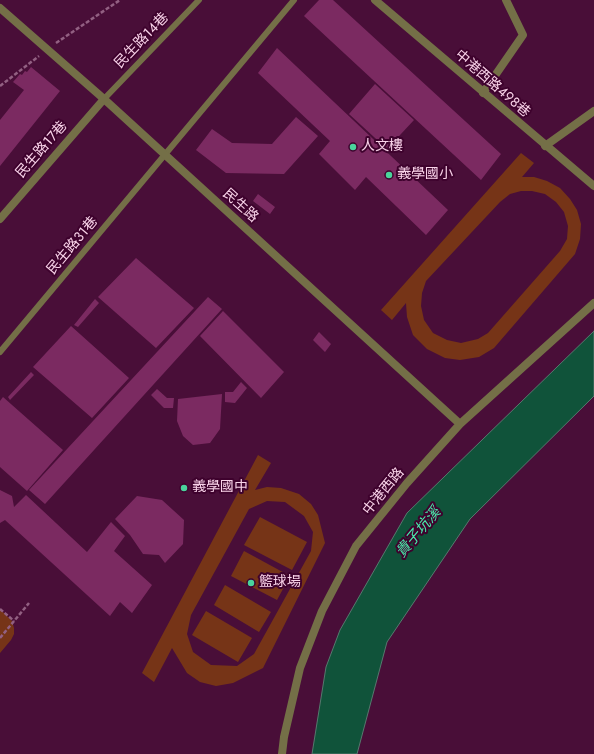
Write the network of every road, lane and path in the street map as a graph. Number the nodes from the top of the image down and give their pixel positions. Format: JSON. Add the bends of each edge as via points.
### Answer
{"nodes":[{"id":1,"x":120,"y":0,"type":"edge"},
{"id":2,"x":199,"y":0,"type":"edge"},
{"id":3,"x":294,"y":0,"type":"edge"},
{"id":4,"x":375,"y":0,"type":"edge"},
{"id":5,"x":506,"y":0,"type":"edge"},
{"id":6,"x":0,"y":8,"type":"edge"},
{"id":7,"x":47,"y":49,"type":"junction"},
{"id":8,"x":0,"y":86,"type":"edge"},
{"id":9,"x":483,"y":93,"type":"junction"},
{"id":10,"x":104,"y":98,"type":"junction"},
{"id":11,"x":594,"y":111,"type":"edge"},
{"id":12,"x":545,"y":146,"type":"junction"},
{"id":13,"x":164,"y":155,"type":"junction"},
{"id":14,"x":594,"y":186,"type":"edge"},
{"id":15,"x":0,"y":219,"type":"edge"},
{"id":16,"x":594,"y":303,"type":"edge"},
{"id":17,"x":0,"y":352,"type":"edge"},
{"id":18,"x":460,"y":424,"type":"junction"},
{"id":19,"x":29,"y":603,"type":"dead end"},
{"id":20,"x":0,"y":609,"type":"edge"},
{"id":21,"x":14,"y":621,"type":"junction"},
{"id":22,"x":0,"y":638,"type":"edge"},
{"id":23,"x":282,"y":754,"type":"edge"}],
"edges":[{"from":1,"to":7,"type":"path"},
{"from":2,"to":10,"type":"lane","name":"民生路14巷"},
{"from":3,"to":13,"type":"lane","name":"民生路31巷"},
{"from":4,"to":9,"type":"street","name":"中港西路498巷"},
{"from":5,"to":9,"type":"street","via":[[523,35]]},
{"from":6,"to":7,"type":"street","name":"民生路"},
{"from":7,"to":8,"type":"path"},
{"from":7,"to":10,"type":"street","name":"民生路"},
{"from":9,"to":12,"type":"street","name":"中港西路498巷"},
{"from":10,"to":13,"type":"street","name":"民生路"},
{"from":10,"to":15,"type":"street","name":"民生路17巷"},
{"from":11,"to":12,"type":"street"},
{"from":12,"to":14,"type":"street","name":"中港西路498巷"},
{"from":13,"to":17,"type":"lane","name":"民生路31巷"},
{"from":13,"to":18,"type":"street","name":"民生路"},
{"from":16,"to":18,"type":"street","name":"中港西路"},
{"from":18,"to":23,"type":"street","name":"中港西路","via":[[407,483],[356,546],[322,611],[300,668]]},
{"from":19,"to":21,"type":"path"},
{"from":20,"to":21,"type":"path"},
{"from":21,"to":22,"type":"path"}]}
